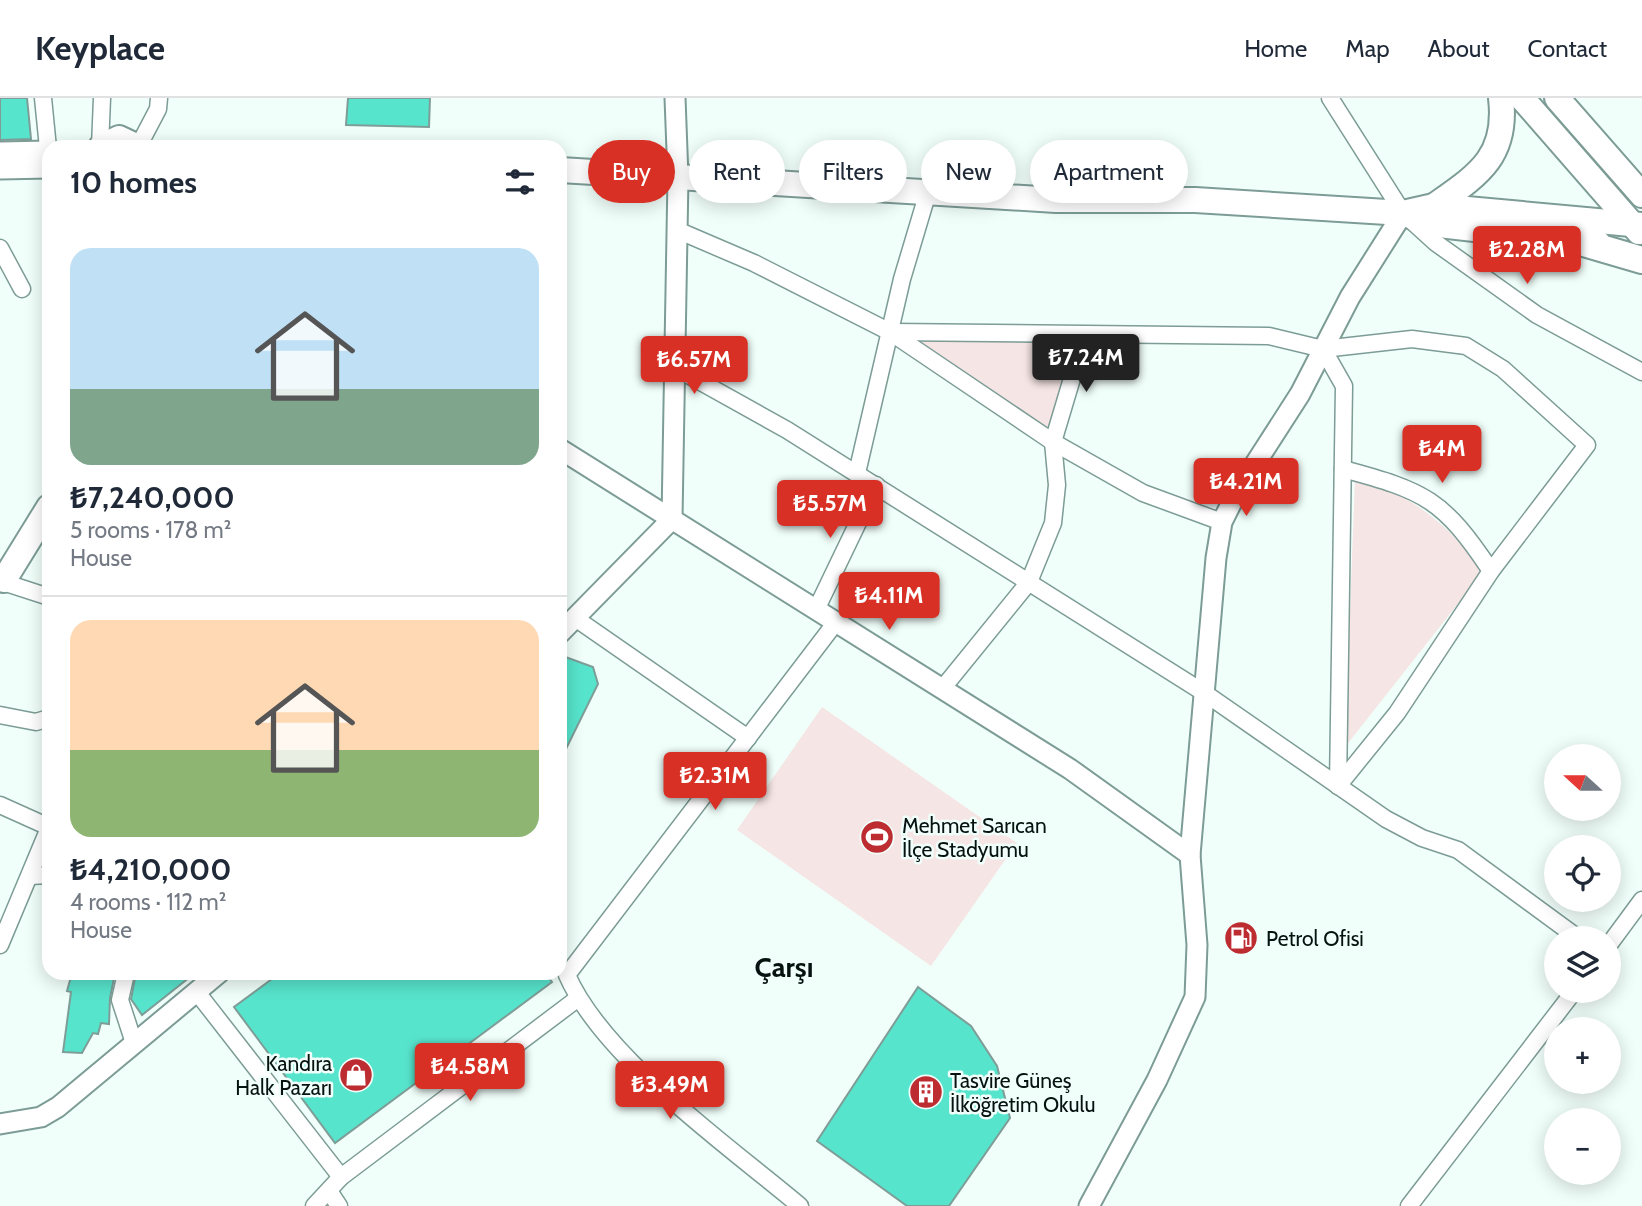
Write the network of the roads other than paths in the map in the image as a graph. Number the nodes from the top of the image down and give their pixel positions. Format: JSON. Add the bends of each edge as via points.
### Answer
{"nodes":[{"id":1,"x":43,"y":98,"type":"edge"},
{"id":2,"x":102,"y":98,"type":"edge"},
{"id":3,"x":159,"y":98,"type":"edge"},
{"id":4,"x":675,"y":98,"type":"edge"},
{"id":5,"x":1330,"y":98,"type":"edge"},
{"id":6,"x":1501,"y":98,"type":"edge"},
{"id":7,"x":1522,"y":98,"type":"edge"},
{"id":8,"x":1557,"y":98,"type":"edge"},
{"id":9,"x":47,"y":140,"type":"edge"},
{"id":10,"x":101,"y":140,"type":"edge"},
{"id":11,"x":142,"y":140,"type":"edge"},
{"id":12,"x":0,"y":152,"type":"edge"},
{"id":13,"x":42,"y":156,"type":"edge"},
{"id":14,"x":42,"y":159,"type":"edge"},
{"id":15,"x":1618,"y":167,"type":"junction"},
{"id":16,"x":0,"y":169,"type":"edge"},
{"id":17,"x":567,"y":170,"type":"edge"},
{"id":18,"x":678,"y":177,"type":"junction"},
{"id":19,"x":1642,"y":179,"type":"edge"},
{"id":20,"x":921,"y":192,"type":"edge"},
{"id":21,"x":1642,"y":195,"type":"edge"},
{"id":22,"x":1016,"y":198,"type":"edge"},
{"id":23,"x":925,"y":203,"type":"edge"},
{"id":24,"x":1434,"y":206,"type":"junction"},
{"id":25,"x":1402,"y":213,"type":"junction"},
{"id":26,"x":677,"y":230,"type":"junction"},
{"id":27,"x":1640,"y":233,"type":"edge"},
{"id":28,"x":1577,"y":241,"type":"junction"},
{"id":29,"x":0,"y":248,"type":"edge"},
{"id":30,"x":1642,"y":260,"type":"edge"},
{"id":31,"x":22,"y":289,"type":"dead end"},
{"id":32,"x":890,"y":332,"type":"junction"},
{"id":33,"x":1085,"y":335,"type":"junction"},
{"id":34,"x":1323,"y":349,"type":"junction"},
{"id":35,"x":674,"y":367,"type":"junction"},
{"id":36,"x":1642,"y":372,"type":"edge"},
{"id":37,"x":1053,"y":442,"type":"junction"},
{"id":38,"x":567,"y":453,"type":"edge"},
{"id":39,"x":1343,"y":470,"type":"junction"},
{"id":40,"x":857,"y":473,"type":"junction"},
{"id":41,"x":876,"y":485,"type":"junction"},
{"id":42,"x":672,"y":519,"type":"junction"},
{"id":43,"x":42,"y":522,"type":"edge"},
{"id":44,"x":1222,"y":522,"type":"junction"},
{"id":45,"x":1491,"y":571,"type":"junction"},
{"id":46,"x":1029,"y":582,"type":"junction"},
{"id":47,"x":1,"y":584,"type":"edge"},
{"id":48,"x":42,"y":595,"type":"edge"},
{"id":49,"x":816,"y":610,"type":"junction"},
{"id":50,"x":575,"y":618,"type":"junction"},
{"id":51,"x":836,"y":622,"type":"junction"},
{"id":52,"x":567,"y":626,"type":"edge"},
{"id":53,"x":942,"y":689,"type":"junction"},
{"id":54,"x":1206,"y":694,"type":"junction"},
{"id":55,"x":0,"y":715,"type":"edge"},
{"id":56,"x":42,"y":720,"type":"edge"},
{"id":57,"x":748,"y":738,"type":"junction"},
{"id":58,"x":1338,"y":786,"type":"junction"},
{"id":59,"x":0,"y":805,"type":"edge"},
{"id":60,"x":42,"y":825,"type":"edge"},
{"id":61,"x":42,"y":846,"type":"edge"},
{"id":62,"x":1190,"y":855,"type":"junction"},
{"id":63,"x":42,"y":875,"type":"edge"},
{"id":64,"x":30,"y":876,"type":"junction"},
{"id":65,"x":1642,"y":900,"type":"edge"},
{"id":66,"x":1562,"y":926,"type":"edge"},
{"id":67,"x":1621,"y":928,"type":"edge"},
{"id":68,"x":0,"y":945,"type":"edge"},
{"id":69,"x":567,"y":966,"type":"edge"},
{"id":70,"x":567,"y":979,"type":"edge"},
{"id":71,"x":124,"y":980,"type":"edge"},
{"id":72,"x":211,"y":980,"type":"edge"},
{"id":73,"x":196,"y":992,"type":"junction"},
{"id":74,"x":577,"y":999,"type":"junction"},
{"id":75,"x":1565,"y":1003,"type":"edge"},
{"id":76,"x":134,"y":1044,"type":"junction"},
{"id":77,"x":0,"y":1124,"type":"edge"},
{"id":78,"x":341,"y":1177,"type":"junction"},
{"id":79,"x":328,"y":1191,"type":"junction"},
{"id":80,"x":314,"y":1206,"type":"edge"},
{"id":81,"x":339,"y":1206,"type":"edge"},
{"id":82,"x":800,"y":1206,"type":"edge"},
{"id":83,"x":1089,"y":1206,"type":"edge"},
{"id":84,"x":1409,"y":1206,"type":"edge"}],
"edges":[{"from":1,"to":9,"type":"street"},
{"from":2,"to":10,"type":"street"},
{"from":3,"to":11,"type":"street"},
{"from":4,"to":18,"type":"street"},
{"from":5,"to":25,"type":"street"},
{"from":6,"to":24,"type":"main road","via":[[1504,124],[1493,159]]},
{"from":7,"to":27,"type":"main road"},
{"from":8,"to":15,"type":"main road"},
{"from":12,"to":13,"type":"street"},
{"from":14,"to":16,"type":"street"},
{"from":15,"to":19,"type":"main road"},
{"from":15,"to":21,"type":"main road"},
{"from":17,"to":18,"type":"main road"},
{"from":18,"to":20,"type":"main road"},
{"from":18,"to":26,"type":"street"},
{"from":22,"to":25,"type":"main road","via":[[1195,200]]},
{"from":23,"to":32,"type":"street"},
{"from":24,"to":25,"type":"main road"},
{"from":24,"to":27,"type":"main road"},
{"from":25,"to":28,"type":"main road","via":[[1430,224]]},
{"from":25,"to":34,"type":"street"},
{"from":25,"to":36,"type":"street","via":[[1537,316]]},
{"from":26,"to":32,"type":"street"},
{"from":26,"to":35,"type":"street"},
{"from":27,"to":28,"type":"main road"},
{"from":28,"to":30,"type":"highway"},
{"from":29,"to":31,"type":"street"},
{"from":32,"to":33,"type":"street"},
{"from":32,"to":37,"type":"street"},
{"from":32,"to":40,"type":"street"},
{"from":33,"to":34,"type":"street","via":[[1269,336]]},
{"from":33,"to":37,"type":"street"},
{"from":34,"to":39,"type":"street","via":[[1344,386]]},
{"from":34,"to":44,"type":"street"},
{"from":34,"to":45,"type":"street","via":[[1412,340],[1466,346],[1503,369],[1587,445]]},
{"from":35,"to":40,"type":"street"},
{"from":35,"to":42,"type":"street"},
{"from":37,"to":44,"type":"street","via":[[1143,493]]},
{"from":37,"to":46,"type":"street","via":[[1057,485],[1053,523]]},
{"from":38,"to":42,"type":"street"},
{"from":39,"to":45,"type":"street","via":[[1399,484],[1427,497],[1462,527]]},
{"from":39,"to":58,"type":"street"},
{"from":40,"to":41,"type":"street"},
{"from":41,"to":46,"type":"street"},
{"from":41,"to":49,"type":"street"},
{"from":42,"to":49,"type":"street"},
{"from":42,"to":50,"type":"street"},
{"from":43,"to":47,"type":"main road"},
{"from":44,"to":54,"type":"street"},
{"from":45,"to":58,"type":"street","via":[[1397,713]]},
{"from":46,"to":53,"type":"street"},
{"from":46,"to":54,"type":"street"},
{"from":47,"to":48,"type":"street"},
{"from":49,"to":51,"type":"street"},
{"from":50,"to":52,"type":"street"},
{"from":50,"to":57,"type":"street"},
{"from":51,"to":53,"type":"street"},
{"from":51,"to":57,"type":"street"},
{"from":53,"to":62,"type":"street","via":[[1070,769]]},
{"from":54,"to":58,"type":"street"},
{"from":54,"to":62,"type":"street"},
{"from":55,"to":56,"type":"street"},
{"from":57,"to":69,"type":"street"},
{"from":58,"to":66,"type":"street","via":[[1422,838],[1458,850]]},
{"from":59,"to":60,"type":"street"},
{"from":61,"to":64,"type":"street"},
{"from":62,"to":83,"type":"street","via":[[1197,946],[1195,998]]},
{"from":63,"to":64,"type":"street"},
{"from":64,"to":68,"type":"street"},
{"from":65,"to":67,"type":"street"},
{"from":70,"to":74,"type":"street"},
{"from":71,"to":76,"type":"street","via":[[120,1000]]},
{"from":72,"to":73,"type":"street"},
{"from":73,"to":76,"type":"street"},
{"from":73,"to":78,"type":"street"},
{"from":74,"to":78,"type":"street"},
{"from":74,"to":82,"type":"street","via":[[623,1054]]},
{"from":75,"to":84,"type":"street"},
{"from":76,"to":77,"type":"street","via":[[58,1107],[41,1117]]},
{"from":78,"to":79,"type":"street"},
{"from":79,"to":80,"type":"street"},
{"from":79,"to":81,"type":"street"}]}
